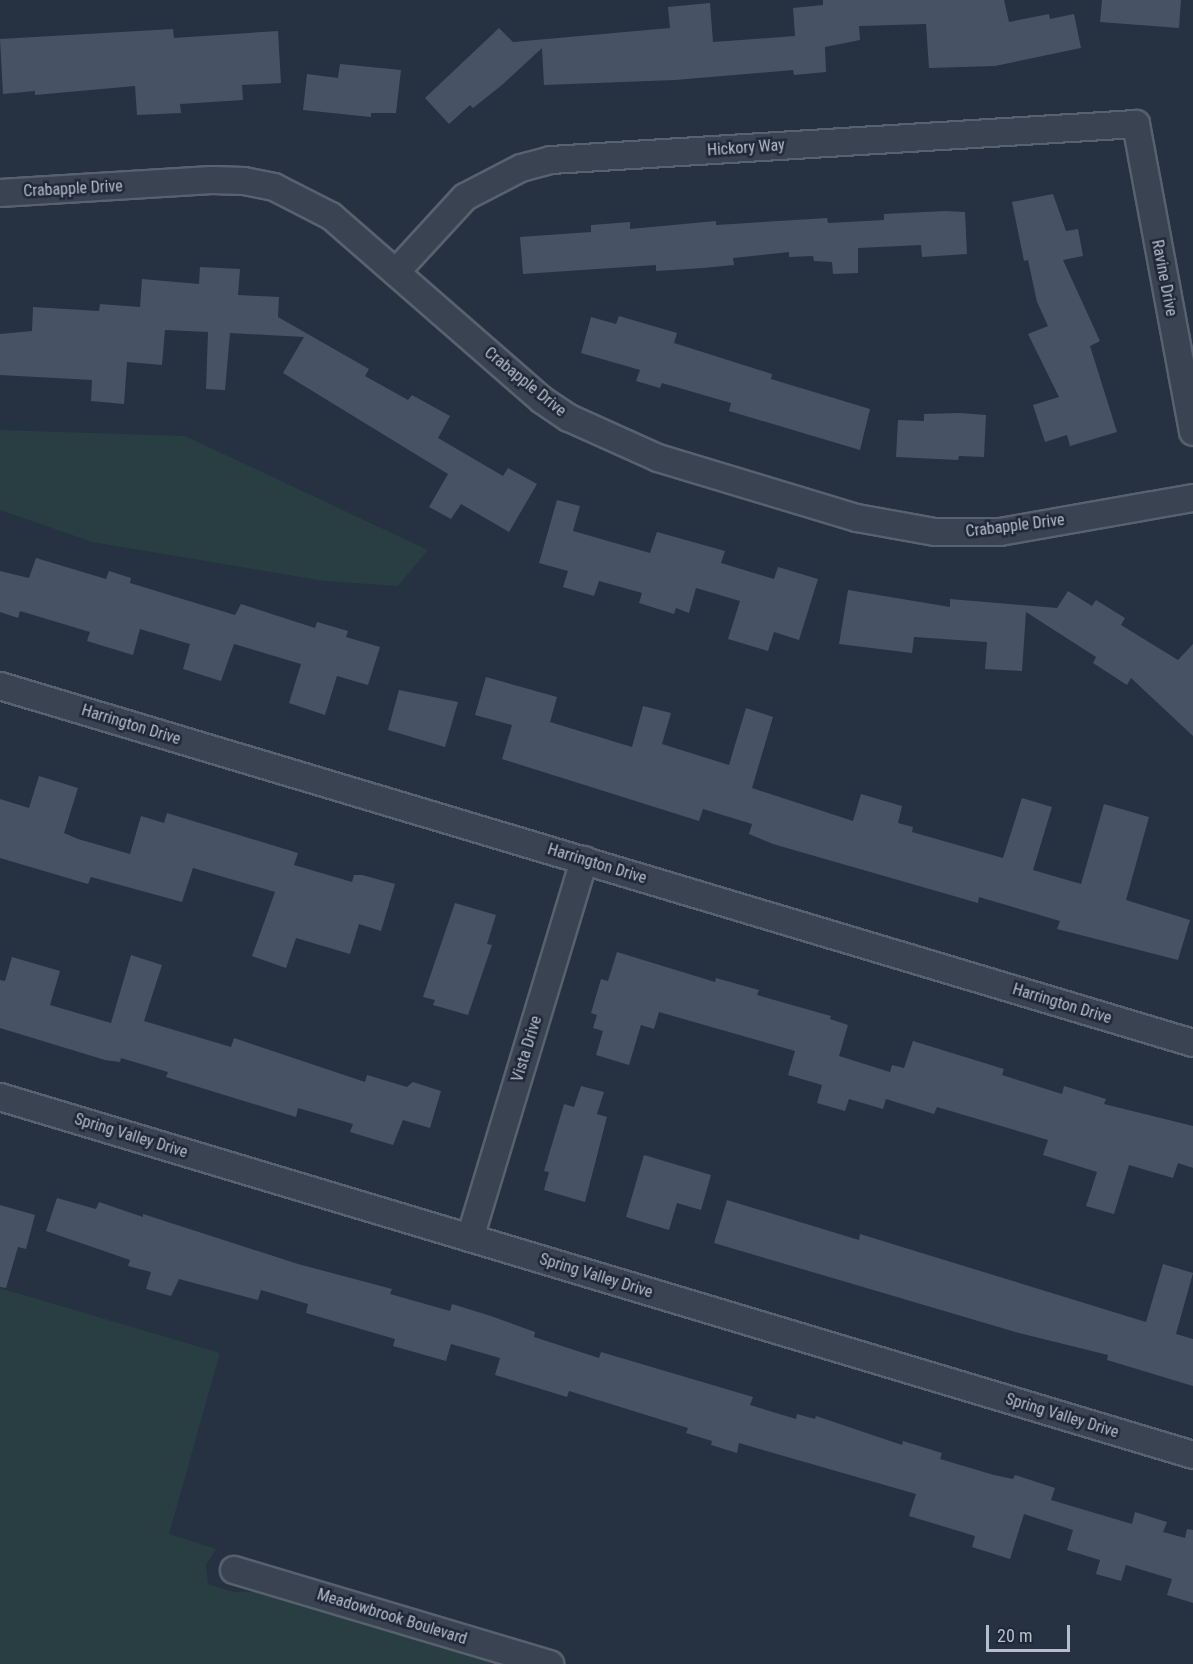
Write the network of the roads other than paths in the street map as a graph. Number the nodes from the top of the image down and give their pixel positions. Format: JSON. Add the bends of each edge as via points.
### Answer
{"nodes":[{"id":1,"x":1136,"y":124,"type":"joint"},
{"id":2,"x":0,"y":193,"type":"edge"},
{"id":3,"x":396,"y":272,"type":"junction"},
{"id":4,"x":1193,"y":432,"type":"edge"},
{"id":5,"x":1193,"y":498,"type":"edge"},
{"id":6,"x":0,"y":686,"type":"edge"},
{"id":7,"x":584,"y":860,"type":"junction"},
{"id":8,"x":1193,"y":1043,"type":"edge"},
{"id":9,"x":0,"y":1097,"type":"edge"},
{"id":10,"x":470,"y":1238,"type":"junction"},
{"id":11,"x":1193,"y":1455,"type":"edge"},
{"id":12,"x":234,"y":1570,"type":"dead end"},
{"id":13,"x":550,"y":1664,"type":"edge"}],
"edges":[{"from":1,"to":3,"type":"street","name":"Hickory Way","via":[[551,160],[521,168],[465,198]]},
{"from":1,"to":4,"type":"street","name":"Ravine Drive"},
{"from":2,"to":3,"type":"street","name":"Crabapple Drive","via":[[244,181],[313,204]]},
{"from":3,"to":5,"type":"street","name":"Crabapple Drive","via":[[542,400],[598,434],[658,458],[857,518],[935,532],[1000,532]]},
{"from":6,"to":7,"type":"street","name":"Harrington Drive"},
{"from":7,"to":8,"type":"street","name":"Harrington Drive"},
{"from":7,"to":10,"type":"street","name":"Vista Drive"},
{"from":9,"to":10,"type":"street","name":"Spring Valley Drive"},
{"from":10,"to":11,"type":"street","name":"Spring Valley Drive"},
{"from":12,"to":13,"type":"street","name":"Meadowbrook Boulevard"}]}
